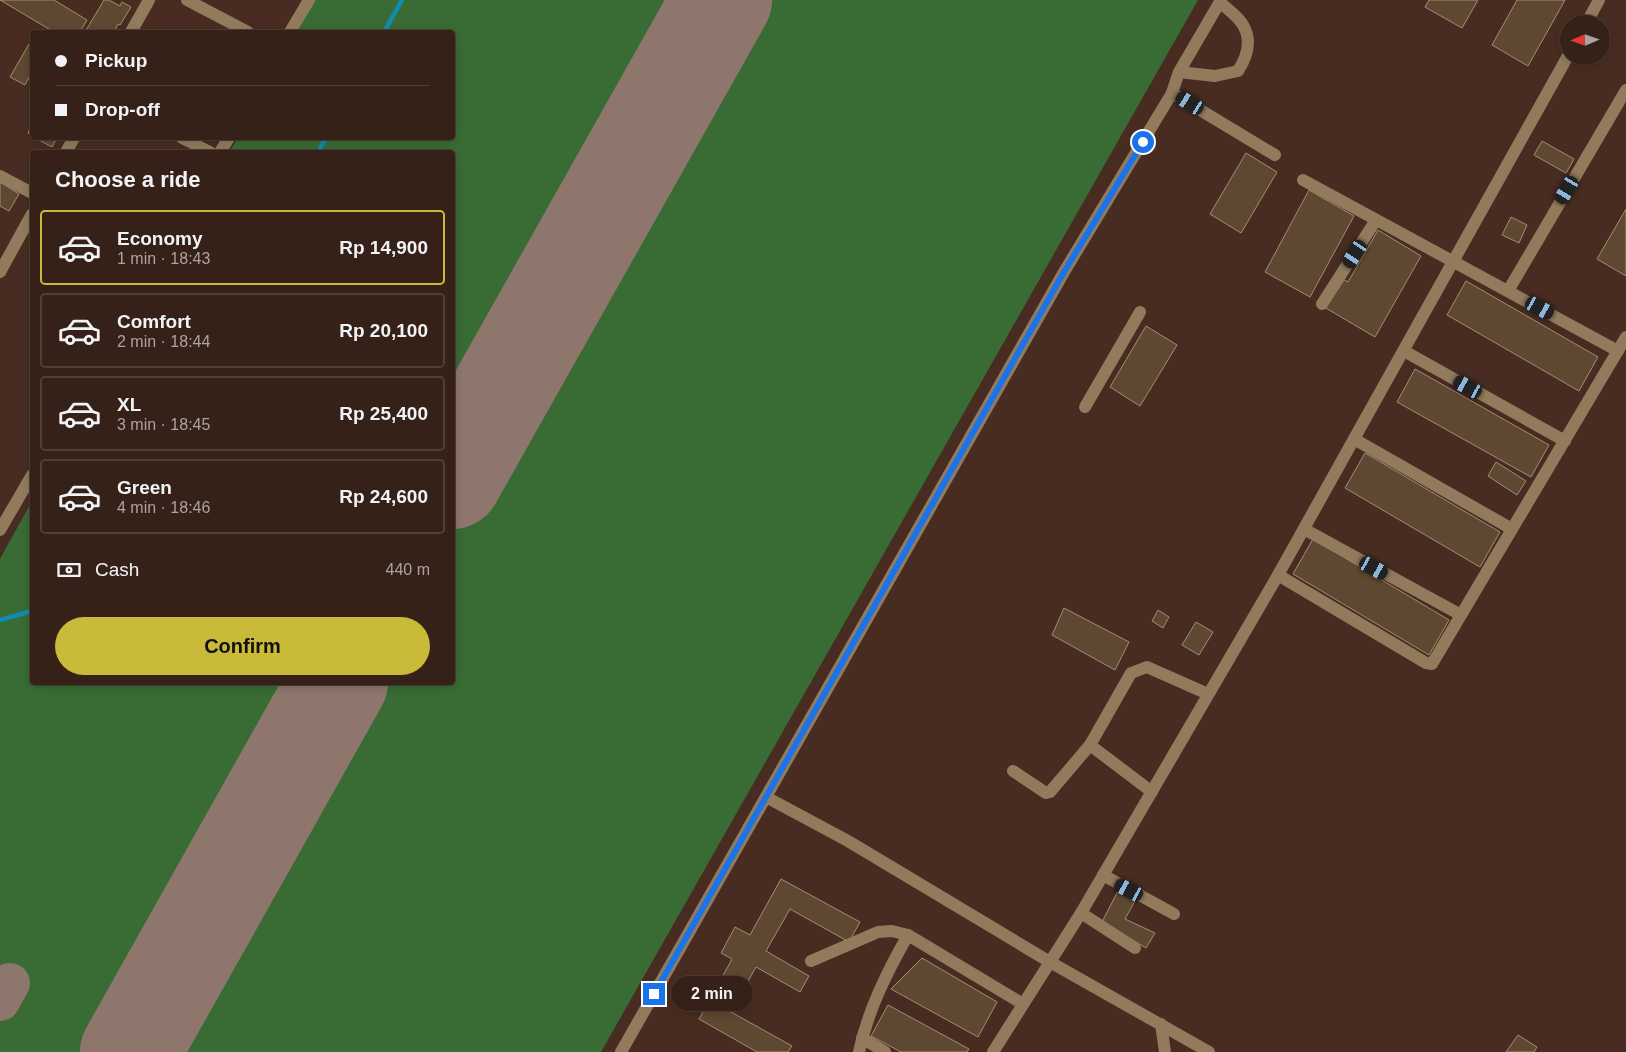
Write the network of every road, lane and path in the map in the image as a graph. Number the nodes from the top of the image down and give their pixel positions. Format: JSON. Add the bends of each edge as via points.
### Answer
{"nodes":[{"id":1,"x":149,"y":0,"type":"edge"},
{"id":2,"x":187,"y":0,"type":"edge"},
{"id":3,"x":309,"y":0,"type":"edge"},
{"id":4,"x":1599,"y":0,"type":"edge"},
{"id":5,"x":1220,"y":1,"type":"edge"},
{"id":6,"x":1591,"y":15,"type":"edge"},
{"id":7,"x":133,"y":30,"type":"edge"},
{"id":8,"x":244,"y":30,"type":"edge"},
{"id":9,"x":291,"y":30,"type":"edge"},
{"id":10,"x":1563,"y":65,"type":"edge"},
{"id":11,"x":1179,"y":72,"type":"junction"},
{"id":12,"x":1626,"y":90,"type":"edge"},
{"id":13,"x":1172,"y":93,"type":"junction"},
{"id":14,"x":186,"y":140,"type":"edge"},
{"id":15,"x":206,"y":150,"type":"edge"},
{"id":16,"x":1275,"y":155,"type":"dead end"},
{"id":17,"x":0,"y":176,"type":"edge"},
{"id":18,"x":1302,"y":180,"type":"dead end"},
{"id":19,"x":30,"y":192,"type":"edge"},
{"id":20,"x":30,"y":218,"type":"edge"},
{"id":21,"x":1376,"y":220,"type":"junction"},
{"id":22,"x":1452,"y":262,"type":"junction"},
{"id":23,"x":0,"y":272,"type":"edge"},
{"id":24,"x":1508,"y":291,"type":"junction"},
{"id":25,"x":1322,"y":304,"type":"dead end"},
{"id":26,"x":1140,"y":312,"type":"dead end"},
{"id":27,"x":1626,"y":337,"type":"edge"},
{"id":28,"x":1404,"y":351,"type":"junction"},
{"id":29,"x":1618,"y":351,"type":"junction"},
{"id":30,"x":1085,"y":407,"type":"dead end"},
{"id":31,"x":1354,"y":439,"type":"junction"},
{"id":32,"x":1565,"y":441,"type":"junction"},
{"id":33,"x":30,"y":478,"type":"edge"},
{"id":34,"x":1304,"y":529,"type":"junction"},
{"id":35,"x":1512,"y":529,"type":"junction"},
{"id":36,"x":0,"y":530,"type":"edge"},
{"id":37,"x":1278,"y":576,"type":"junction"},
{"id":38,"x":1461,"y":616,"type":"junction"},
{"id":39,"x":1208,"y":694,"type":"junction"},
{"id":40,"x":1090,"y":745,"type":"junction"},
{"id":41,"x":1013,"y":771,"type":"dead end"},
{"id":42,"x":1152,"y":792,"type":"junction"},
{"id":43,"x":766,"y":797,"type":"junction"},
{"id":44,"x":1102,"y":875,"type":"junction"},
{"id":45,"x":1082,"y":913,"type":"junction"},
{"id":46,"x":1174,"y":914,"type":"dead end"},
{"id":47,"x":908,"y":935,"type":"junction"},
{"id":48,"x":1136,"y":948,"type":"dead end"},
{"id":49,"x":812,"y":961,"type":"dead end"},
{"id":50,"x":1050,"y":962,"type":"junction"},
{"id":51,"x":1023,"y":1004,"type":"junction"},
{"id":52,"x":1161,"y":1024,"type":"junction"},
{"id":53,"x":862,"y":1038,"type":"junction"},
{"id":54,"x":621,"y":1052,"type":"edge"},
{"id":55,"x":859,"y":1052,"type":"edge"},
{"id":56,"x":885,"y":1052,"type":"edge"},
{"id":57,"x":993,"y":1052,"type":"edge"},
{"id":58,"x":1165,"y":1052,"type":"edge"},
{"id":59,"x":1209,"y":1052,"type":"edge"}],
"edges":[{"from":1,"to":7,"type":"street"},
{"from":2,"to":8,"type":"street"},
{"from":3,"to":9,"type":"street"},
{"from":4,"to":6,"type":"street"},
{"from":5,"to":11,"type":"street"},
{"from":5,"to":11,"type":"street","via":[[1245,28],[1247,56],[1238,71],[1215,76]]},
{"from":10,"to":22,"type":"street"},
{"from":11,"to":13,"type":"street"},
{"from":12,"to":24,"type":"street"},
{"from":13,"to":16,"type":"street"},
{"from":13,"to":43,"type":"street","via":[[1064,272]]},
{"from":14,"to":15,"type":"street"},
{"from":17,"to":19,"type":"street"},
{"from":18,"to":21,"type":"street"},
{"from":20,"to":23,"type":"street"},
{"from":21,"to":22,"type":"street"},
{"from":21,"to":25,"type":"street"},
{"from":22,"to":24,"type":"street"},
{"from":22,"to":28,"type":"street"},
{"from":24,"to":29,"type":"street"},
{"from":26,"to":30,"type":"street"},
{"from":27,"to":29,"type":"street"},
{"from":28,"to":31,"type":"street"},
{"from":28,"to":32,"type":"street"},
{"from":29,"to":32,"type":"street"},
{"from":31,"to":34,"type":"street"},
{"from":31,"to":35,"type":"street"},
{"from":32,"to":35,"type":"street"},
{"from":33,"to":36,"type":"street"},
{"from":34,"to":37,"type":"street"},
{"from":34,"to":38,"type":"street"},
{"from":35,"to":38,"type":"street"},
{"from":37,"to":38,"type":"street","via":[[1430,664]]},
{"from":37,"to":39,"type":"street"},
{"from":39,"to":40,"type":"street","via":[[1147,667],[1131,673]]},
{"from":39,"to":42,"type":"street"},
{"from":40,"to":41,"type":"street","via":[[1050,792],[1046,793]]},
{"from":40,"to":42,"type":"street"},
{"from":42,"to":44,"type":"street"},
{"from":43,"to":50,"type":"street","via":[[848,841]]},
{"from":43,"to":54,"type":"street"},
{"from":44,"to":45,"type":"street"},
{"from":44,"to":46,"type":"street"},
{"from":45,"to":48,"type":"street"},
{"from":45,"to":50,"type":"street"},
{"from":47,"to":49,"type":"street","via":[[878,932]]},
{"from":47,"to":51,"type":"street"},
{"from":47,"to":53,"type":"street","via":[[886,975]]},
{"from":50,"to":51,"type":"street"},
{"from":50,"to":52,"type":"street"},
{"from":51,"to":57,"type":"street"},
{"from":52,"to":58,"type":"street"},
{"from":52,"to":59,"type":"street"},
{"from":53,"to":55,"type":"street"},
{"from":53,"to":56,"type":"street"}]}
